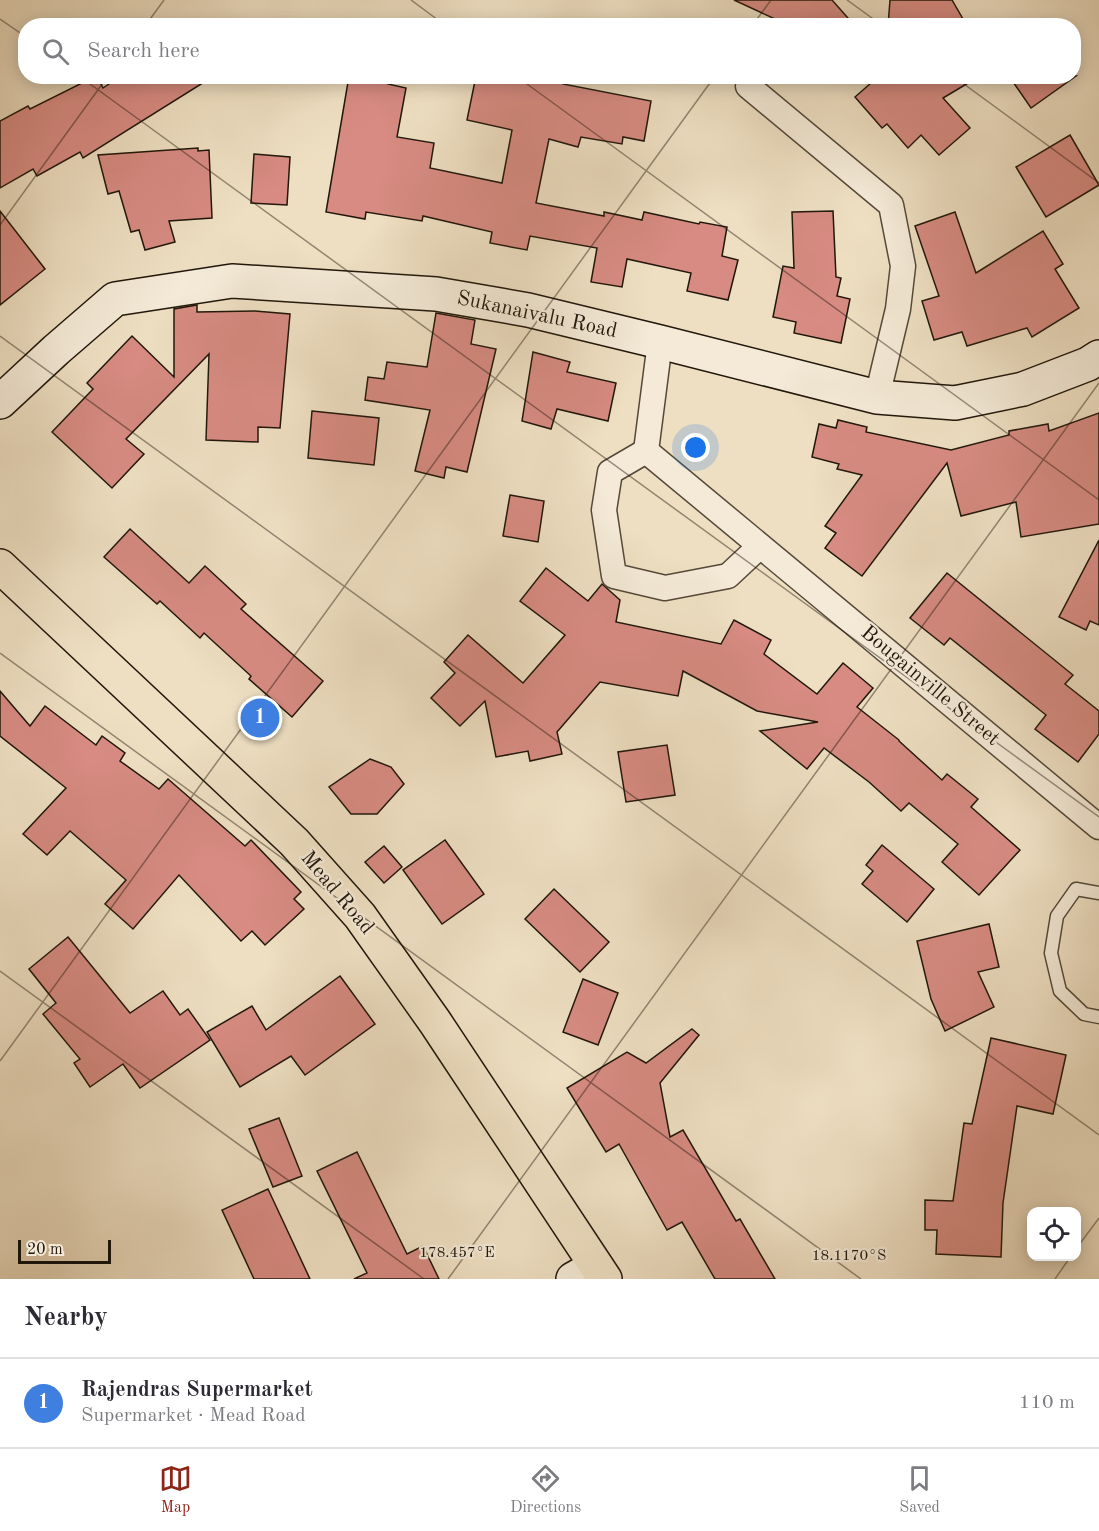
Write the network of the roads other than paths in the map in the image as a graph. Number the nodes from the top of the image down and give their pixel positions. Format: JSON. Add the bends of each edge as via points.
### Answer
{"nodes":[{"id":1,"x":748,"y":86,"type":"dead end"},
{"id":2,"x":660,"y":342,"type":"junction"},
{"id":3,"x":1099,"y":357,"type":"edge"},
{"id":4,"x":877,"y":397,"type":"junction"},
{"id":5,"x":0,"y":402,"type":"edge"},
{"id":6,"x":646,"y":451,"type":"junction"},
{"id":7,"x":760,"y":546,"type":"junction"},
{"id":8,"x":0,"y":566,"type":"edge"},
{"id":9,"x":1099,"y":827,"type":"edge"},
{"id":10,"x":1099,"y":893,"type":"edge"},
{"id":11,"x":1099,"y":1017,"type":"edge"},
{"id":12,"x":591,"y":1275,"type":"edge"}],
"edges":[{"from":1,"to":4,"type":"street","via":[[891,205],[903,267],[898,309]]},
{"from":2,"to":4,"type":"main road","name":"Sukanaivalu Road"},
{"from":2,"to":5,"type":"main road","name":"Sukanaivalu Road","via":[[528,310],[435,294],[232,280],[115,299]]},
{"from":2,"to":6,"type":"street"},
{"from":3,"to":4,"type":"main road","name":"Sukanaivalu Road","via":[[1023,389],[956,403]]},
{"from":6,"to":7,"type":"street","name":"Bougainville Street"},
{"from":6,"to":7,"type":"street","via":[[610,472],[604,510],[614,576],[665,588],[728,576]]},
{"from":7,"to":9,"type":"street","name":"Bougainville Street"},
{"from":8,"to":12,"type":"main road","name":"Mead Road","via":[[294,842],[360,916],[435,1022]]},
{"from":10,"to":11,"type":"lane","via":[[1076,889],[1057,916],[1050,953],[1060,991],[1084,1014]]}]}
